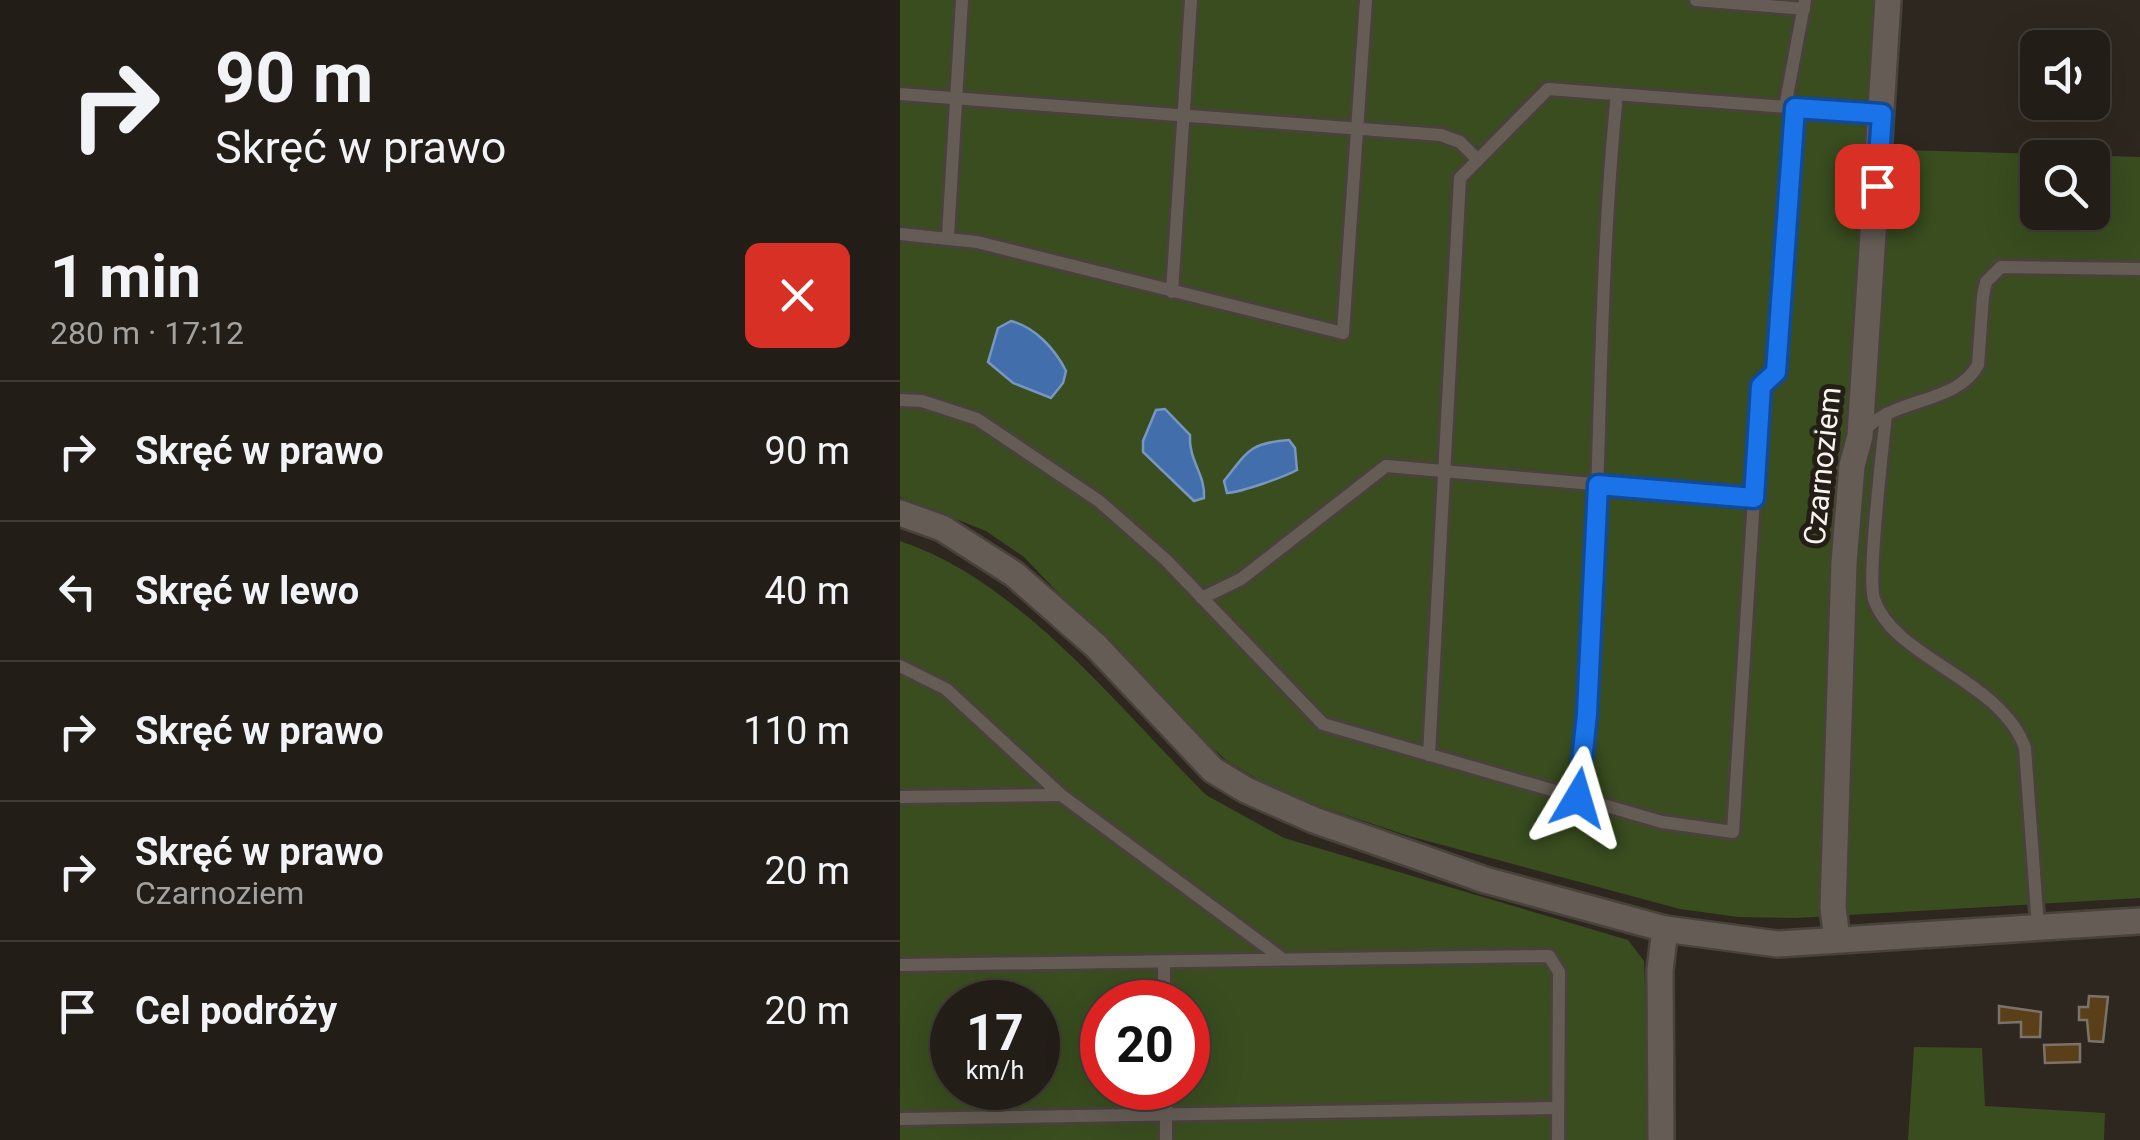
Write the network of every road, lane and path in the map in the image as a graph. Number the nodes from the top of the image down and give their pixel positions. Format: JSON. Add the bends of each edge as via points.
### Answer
{"nodes":[{"id":1,"x":962,"y":0,"type":"edge"},
{"id":2,"x":1191,"y":0,"type":"edge"},
{"id":3,"x":1366,"y":0,"type":"edge"},
{"id":4,"x":1696,"y":0,"type":"edge"},
{"id":5,"x":1888,"y":0,"type":"edge"},
{"id":6,"x":1804,"y":4,"type":"edge"},
{"id":7,"x":900,"y":94,"type":"edge"},
{"id":8,"x":1617,"y":94,"type":"junction"},
{"id":9,"x":957,"y":99,"type":"junction"},
{"id":10,"x":1790,"y":107,"type":"junction"},
{"id":11,"x":1882,"y":114,"type":"junction"},
{"id":12,"x":1183,"y":116,"type":"junction"},
{"id":13,"x":1358,"y":129,"type":"junction"},
{"id":14,"x":1478,"y":160,"type":"junction"},
{"id":15,"x":900,"y":234,"type":"edge"},
{"id":16,"x":948,"y":236,"type":"junction"},
{"id":17,"x":2140,"y":269,"type":"edge"},
{"id":18,"x":1172,"y":292,"type":"junction"},
{"id":19,"x":900,"y":400,"type":"edge"},
{"id":20,"x":1886,"y":414,"type":"junction"},
{"id":21,"x":1860,"y":436,"type":"junction"},
{"id":22,"x":1444,"y":471,"type":"junction"},
{"id":23,"x":1598,"y":485,"type":"junction"},
{"id":24,"x":1754,"y":498,"type":"junction"},
{"id":25,"x":900,"y":513,"type":"edge"},
{"id":26,"x":1202,"y":598,"type":"junction"},
{"id":27,"x":900,"y":666,"type":"edge"},
{"id":28,"x":1429,"y":754,"type":"junction"},
{"id":29,"x":1061,"y":794,"type":"junction"},
{"id":30,"x":900,"y":797,"type":"edge"},
{"id":31,"x":1578,"y":798,"type":"junction"},
{"id":32,"x":2140,"y":921,"type":"edge"},
{"id":33,"x":2038,"y":927,"type":"junction"},
{"id":34,"x":1666,"y":929,"type":"junction"},
{"id":35,"x":1837,"y":939,"type":"junction"},
{"id":36,"x":1280,"y":957,"type":"junction"},
{"id":37,"x":1164,"y":962,"type":"junction"},
{"id":38,"x":900,"y":965,"type":"edge"},
{"id":39,"x":1164,"y":980,"type":"edge"},
{"id":40,"x":1558,"y":1108,"type":"junction"},
{"id":41,"x":1166,"y":1110,"type":"edge"},
{"id":42,"x":1166,"y":1116,"type":"junction"},
{"id":43,"x":900,"y":1119,"type":"edge"},
{"id":44,"x":1166,"y":1140,"type":"edge"},
{"id":45,"x":1558,"y":1140,"type":"edge"},
{"id":46,"x":1661,"y":1140,"type":"edge"}],
"edges":[{"from":1,"to":9,"type":"lane"},
{"from":2,"to":12,"type":"lane"},
{"from":3,"to":13,"type":"lane"},
{"from":4,"to":6,"type":"lane"},
{"from":5,"to":11,"type":"street","name":"Czarnoziem"},
{"from":6,"to":10,"type":"lane"},
{"from":7,"to":9,"type":"lane"},
{"from":8,"to":10,"type":"lane"},
{"from":8,"to":14,"type":"lane","via":[[1548,89]]},
{"from":8,"to":23,"type":"lane","via":[[1604,223]]},
{"from":9,"to":12,"type":"lane"},
{"from":9,"to":16,"type":"lane"},
{"from":10,"to":11,"type":"lane"},
{"from":10,"to":24,"type":"lane","via":[[1776,372],[1761,386]]},
{"from":11,"to":21,"type":"street","name":"Czarnoziem"},
{"from":12,"to":13,"type":"lane"},
{"from":12,"to":18,"type":"lane"},
{"from":13,"to":14,"type":"lane","via":[[1441,136],[1460,142]]},
{"from":13,"to":18,"type":"lane","via":[[1342,333]]},
{"from":14,"to":22,"type":"lane","via":[[1460,178]]},
{"from":15,"to":16,"type":"lane"},
{"from":16,"to":18,"type":"lane"},
{"from":17,"to":20,"type":"lane","via":[[2001,266],[1986,282],[1972,376]]},
{"from":19,"to":26,"type":"lane","via":[[977,419],[1029,451],[1098,501]]},
{"from":20,"to":21,"type":"lane"},
{"from":20,"to":33,"type":"lane","via":[[1873,596],[1887,625],[2016,724],[2025,748]]},
{"from":21,"to":35,"type":"street","name":"Czarnoziem","via":[[1844,563]]},
{"from":22,"to":23,"type":"lane"},
{"from":22,"to":26,"type":"lane","via":[[1386,466],[1241,579]]},
{"from":22,"to":28,"type":"lane"},
{"from":23,"to":24,"type":"lane"},
{"from":23,"to":31,"type":"lane"},
{"from":24,"to":31,"type":"lane","via":[[1733,832],[1662,822]]},
{"from":25,"to":34,"type":"street","via":[[942,528],[1014,574],[1096,646],[1213,770],[1246,790],[1486,880]]},
{"from":26,"to":28,"type":"lane","via":[[1324,724]]},
{"from":27,"to":29,"type":"lane","via":[[946,689]]},
{"from":28,"to":31,"type":"lane"},
{"from":29,"to":30,"type":"lane"},
{"from":29,"to":36,"type":"lane"},
{"from":32,"to":33,"type":"street"},
{"from":33,"to":35,"type":"street"},
{"from":34,"to":35,"type":"street","via":[[1776,944]]},
{"from":34,"to":46,"type":"street","via":[[1660,970]]},
{"from":36,"to":37,"type":"lane"},
{"from":36,"to":40,"type":"lane","via":[[1549,956],[1559,972]]},
{"from":37,"to":38,"type":"lane"},
{"from":37,"to":39,"type":"lane"},
{"from":40,"to":42,"type":"lane"},
{"from":40,"to":45,"type":"lane"},
{"from":41,"to":42,"type":"lane"},
{"from":42,"to":43,"type":"lane"},
{"from":42,"to":44,"type":"lane"}]}
